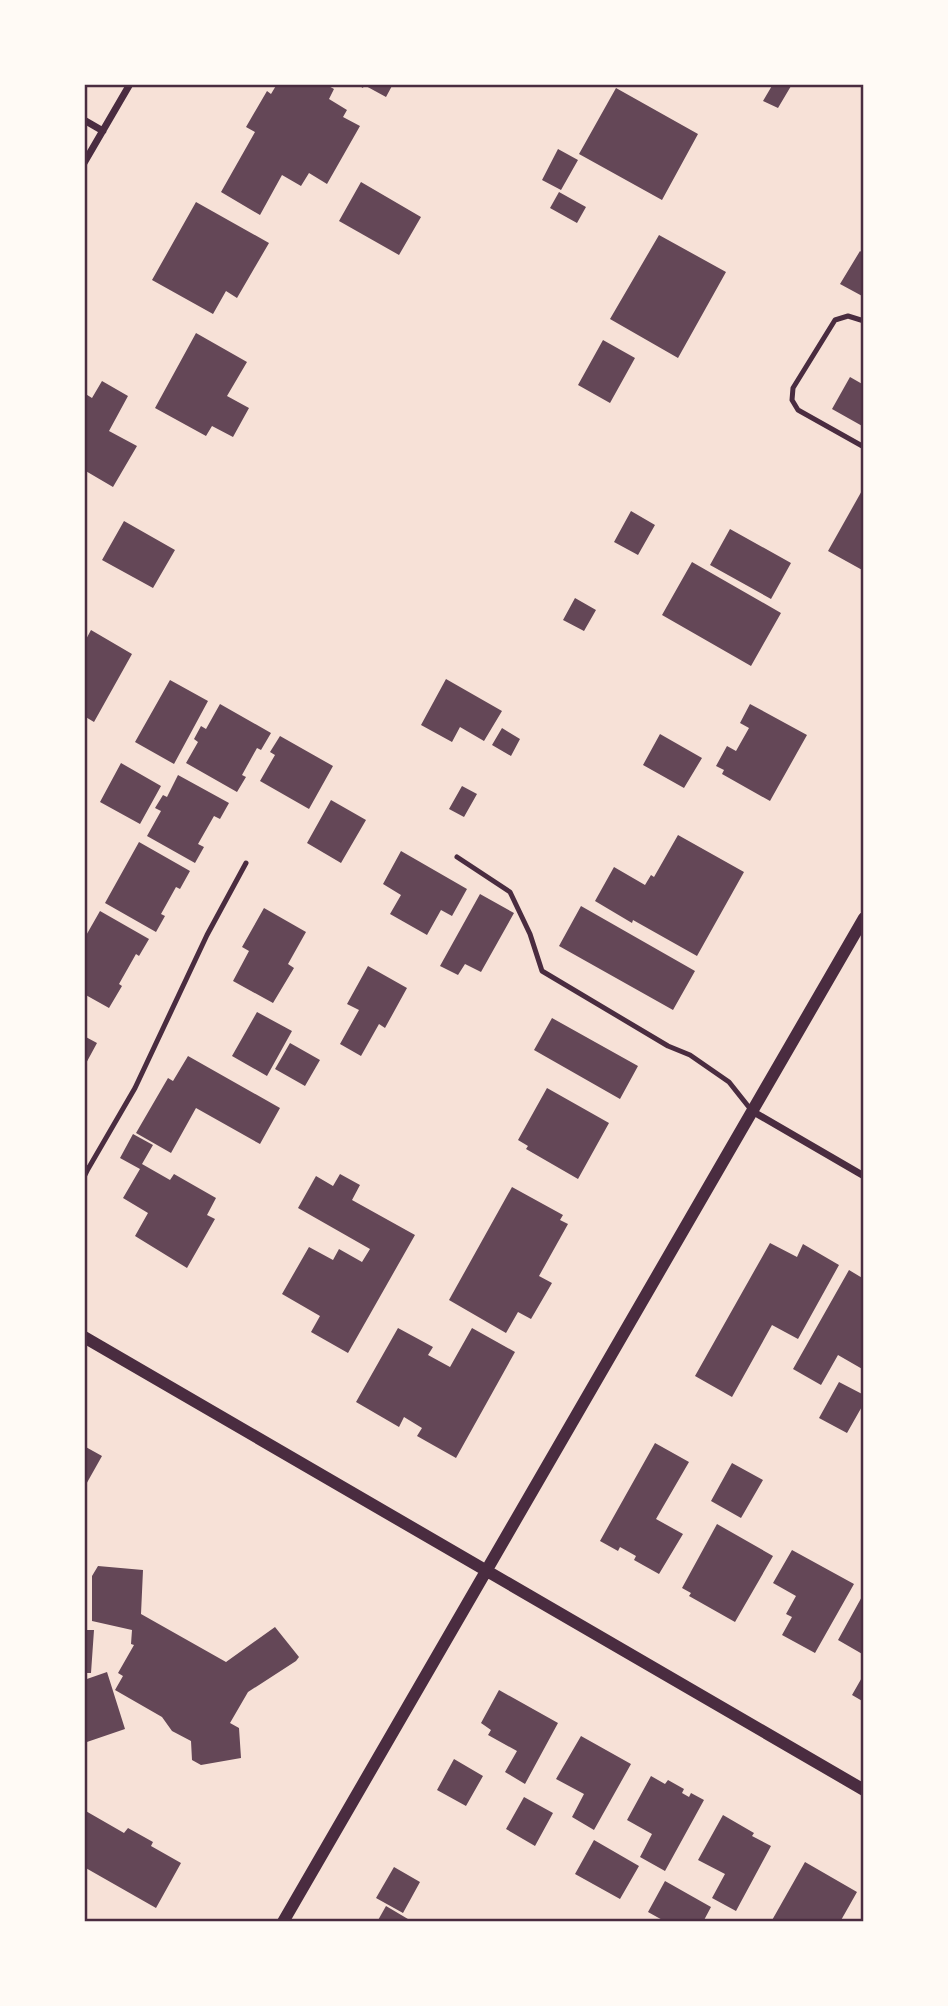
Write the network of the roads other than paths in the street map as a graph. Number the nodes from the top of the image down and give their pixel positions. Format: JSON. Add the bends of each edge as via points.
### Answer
{"nodes":[{"id":1,"x":130,"y":84,"type":"edge"},
{"id":2,"x":84,"y":120,"type":"edge"},
{"id":3,"x":103,"y":131,"type":"junction"},
{"id":4,"x":84,"y":163,"type":"edge"},
{"id":5,"x":864,"y":321,"type":"edge"},
{"id":6,"x":864,"y":447,"type":"edge"},
{"id":7,"x":457,"y":857,"type":"dead end"},
{"id":8,"x":246,"y":863,"type":"dead end"},
{"id":9,"x":864,"y":918,"type":"edge"},
{"id":10,"x":752,"y":1111,"type":"junction"},
{"id":11,"x":86,"y":1167,"type":"edge"},
{"id":12,"x":864,"y":1176,"type":"edge"},
{"id":13,"x":84,"y":1177,"type":"edge"},
{"id":14,"x":84,"y":1337,"type":"edge"},
{"id":15,"x":487,"y":1571,"type":"junction"},
{"id":16,"x":864,"y":1790,"type":"edge"},
{"id":17,"x":283,"y":1922,"type":"edge"}],
"edges":[{"from":1,"to":3,"type":"street"},
{"from":2,"to":3,"type":"street"},
{"from":3,"to":4,"type":"street"},
{"from":5,"to":6,"type":"lane","via":[[848,316],[835,320],[793,388],[792,400],[798,410]]},
{"from":7,"to":10,"type":"lane","via":[[510,892],[542,971],[690,1055],[729,1083]]},
{"from":8,"to":11,"type":"lane","via":[[207,934],[135,1088]]},
{"from":9,"to":10,"type":"street"},
{"from":10,"to":12,"type":"street"},
{"from":10,"to":15,"type":"street"},
{"from":11,"to":13,"type":"lane"},
{"from":14,"to":15,"type":"street"},
{"from":15,"to":16,"type":"street"},
{"from":15,"to":17,"type":"street"}]}
